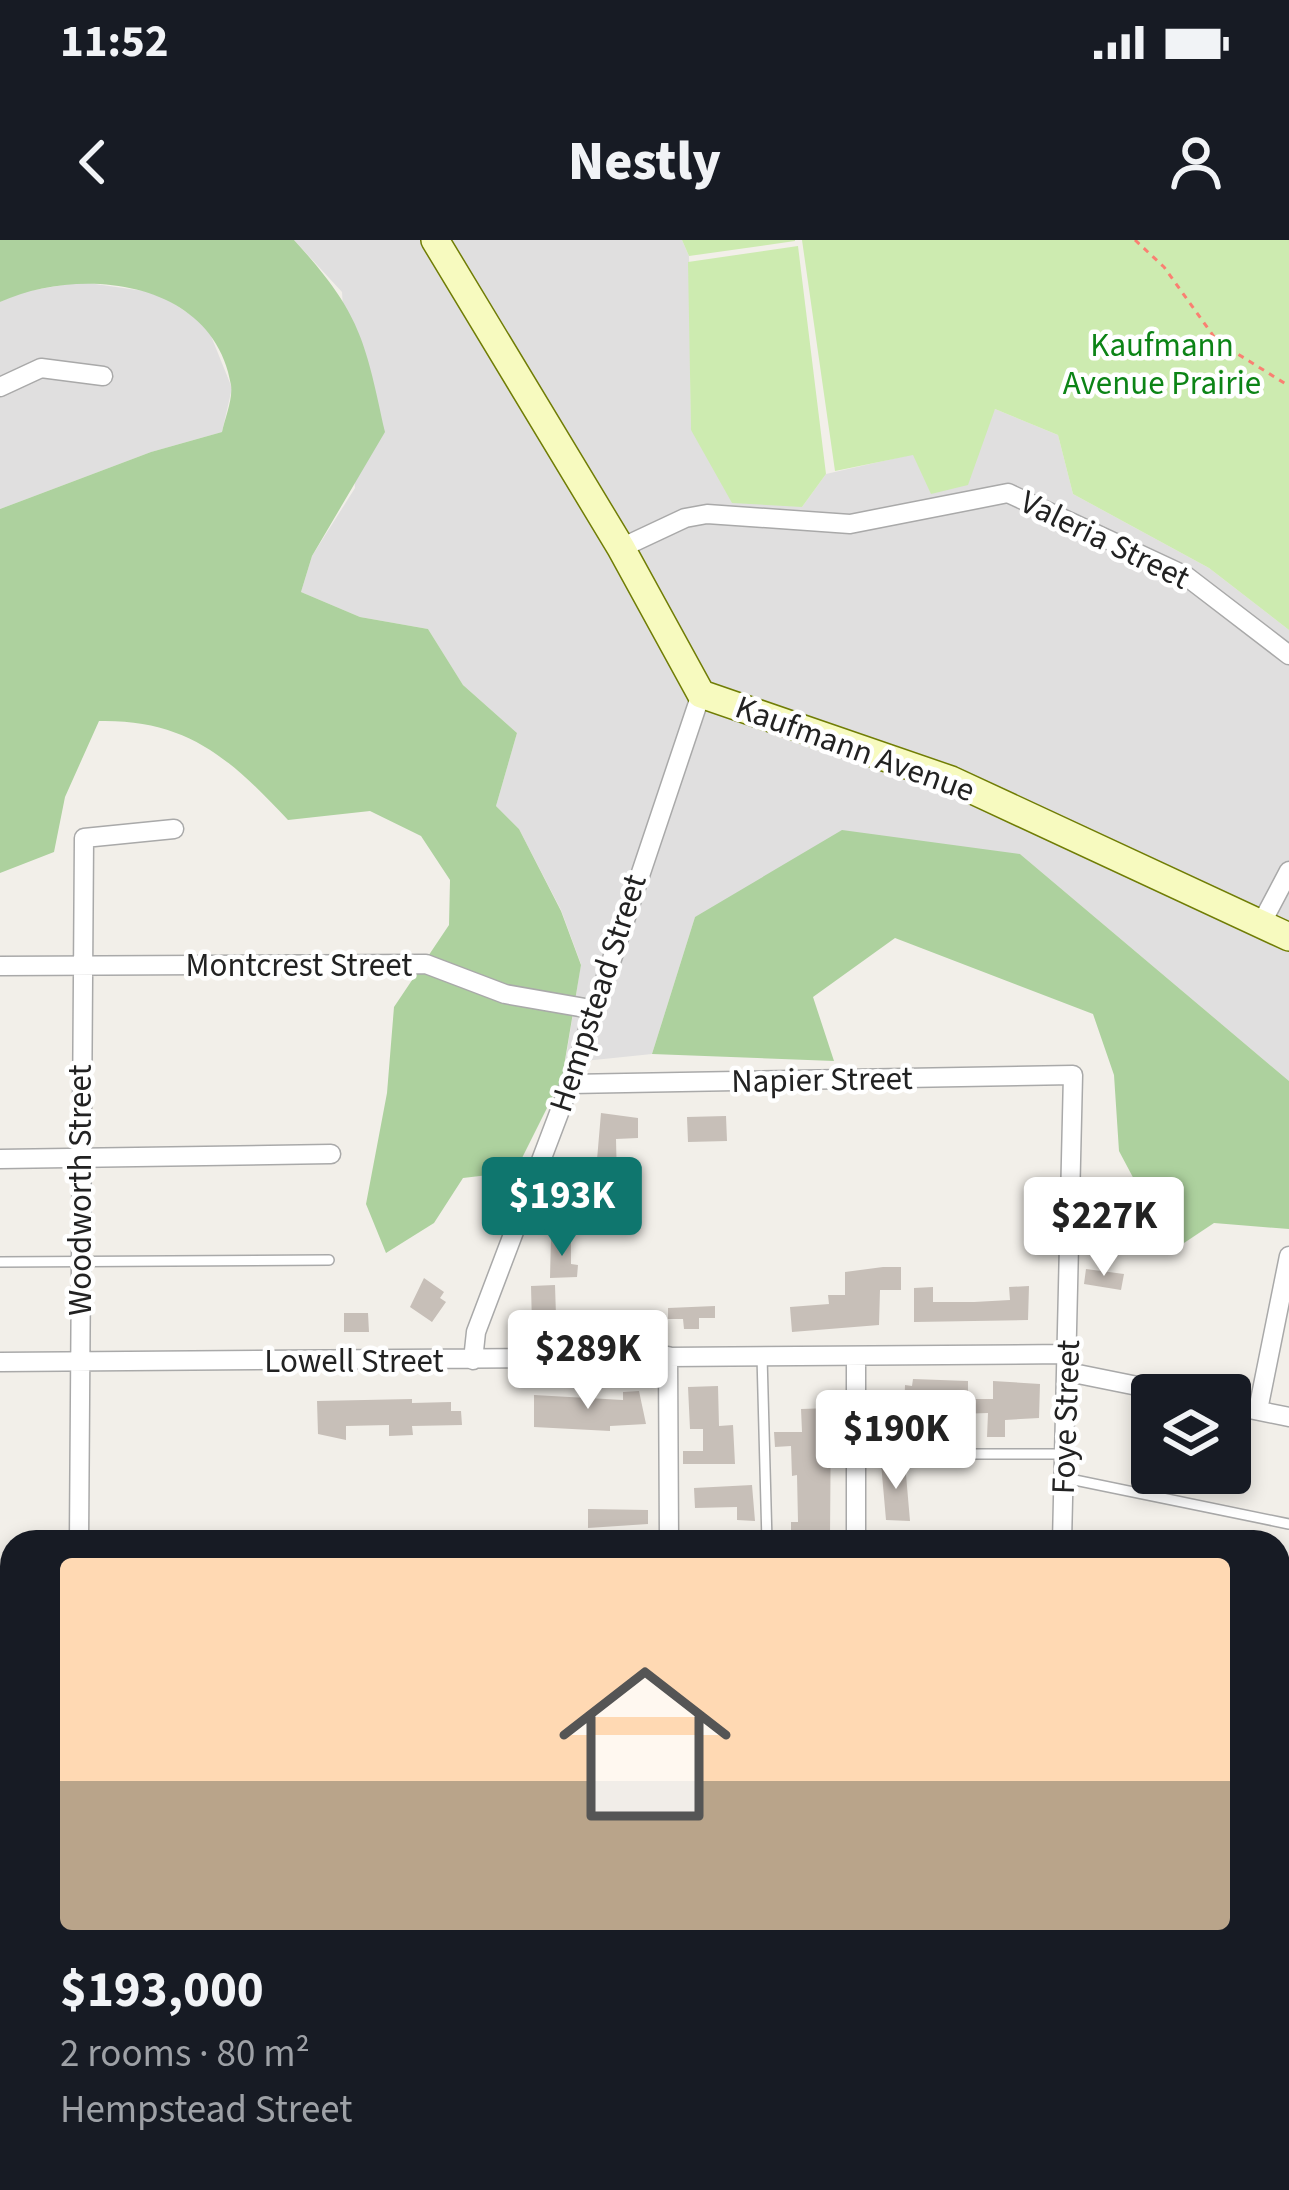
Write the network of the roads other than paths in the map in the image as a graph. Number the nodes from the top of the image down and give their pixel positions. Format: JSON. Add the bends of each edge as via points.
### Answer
{"nodes":[{"id":1,"x":435,"y":240,"type":"edge"},
{"id":2,"x":103,"y":376,"type":"dead end"},
{"id":3,"x":0,"y":387,"type":"edge"},
{"id":4,"x":621,"y":548,"type":"junction"},
{"id":5,"x":1289,"y":655,"type":"edge"},
{"id":6,"x":700,"y":694,"type":"junction"},
{"id":7,"x":175,"y":829,"type":"dead end"},
{"id":8,"x":1289,"y":872,"type":"edge"},
{"id":9,"x":1262,"y":924,"type":"junction"},
{"id":10,"x":1289,"y":937,"type":"edge"},
{"id":11,"x":0,"y":965,"type":"edge"},
{"id":12,"x":81,"y":965,"type":"junction"},
{"id":13,"x":591,"y":1010,"type":"junction"},
{"id":14,"x":1073,"y":1076,"type":"joint"},
{"id":15,"x":570,"y":1084,"type":"junction"},
{"id":16,"x":331,"y":1154,"type":"dead end"},
{"id":17,"x":78,"y":1158,"type":"junction"},
{"id":18,"x":0,"y":1159,"type":"edge"},
{"id":19,"x":1289,"y":1256,"type":"edge"},
{"id":20,"x":329,"y":1260,"type":"dead end"},
{"id":21,"x":0,"y":1262,"type":"edge"},
{"id":22,"x":80,"y":1262,"type":"junction"},
{"id":23,"x":668,"y":1356,"type":"junction"},
{"id":24,"x":762,"y":1356,"type":"junction"},
{"id":25,"x":856,"y":1356,"type":"junction"},
{"id":26,"x":473,"y":1360,"type":"junction"},
{"id":27,"x":0,"y":1362,"type":"edge"},
{"id":28,"x":81,"y":1362,"type":"junction"},
{"id":29,"x":1069,"y":1363,"type":"junction"},
{"id":30,"x":1131,"y":1381,"type":"edge"},
{"id":31,"x":1251,"y":1409,"type":"edge"},
{"id":32,"x":1258,"y":1410,"type":"junction"},
{"id":33,"x":1289,"y":1417,"type":"edge"},
{"id":34,"x":856,"y":1454,"type":"junction"},
{"id":35,"x":1063,"y":1454,"type":"junction"},
{"id":36,"x":1062,"y":1478,"type":"junction"},
{"id":37,"x":1289,"y":1524,"type":"edge"},
{"id":38,"x":79,"y":1530,"type":"edge"},
{"id":39,"x":669,"y":1530,"type":"edge"},
{"id":40,"x":766,"y":1530,"type":"edge"},
{"id":41,"x":856,"y":1530,"type":"edge"},
{"id":42,"x":1062,"y":1530,"type":"edge"}],
"edges":[{"from":1,"to":4,"type":"main road","name":"Kaufmann Avenue"},
{"from":2,"to":3,"type":"street","via":[[41,368]]},
{"from":4,"to":5,"type":"street","name":"Valeria Street","via":[[707,514],[850,524],[1008,493],[1186,576]]},
{"from":4,"to":6,"type":"main road","name":"Kaufmann Avenue"},
{"from":6,"to":9,"type":"main road","name":"Kaufmann Avenue","via":[[951,780]]},
{"from":6,"to":13,"type":"street","name":"Hempstead Street"},
{"from":7,"to":12,"type":"street","name":"Woodworth Street","via":[[85,838]]},
{"from":8,"to":9,"type":"street"},
{"from":9,"to":10,"type":"main road","name":"Kaufmann Avenue"},
{"from":11,"to":12,"type":"street","name":"Montcrest Street"},
{"from":12,"to":13,"type":"street","name":"Montcrest Street","via":[[426,964],[505,994]]},
{"from":12,"to":17,"type":"street","name":"Woodworth Street"},
{"from":13,"to":15,"type":"street","name":"Hempstead Street"},
{"from":14,"to":15,"type":"street","name":"Napier Street"},
{"from":14,"to":29,"type":"street","name":"Foye Street"},
{"from":15,"to":26,"type":"street","name":"Hempstead Street","via":[[476,1332]]},
{"from":16,"to":17,"type":"street"},
{"from":17,"to":18,"type":"street"},
{"from":17,"to":22,"type":"street","name":"Woodworth Street"},
{"from":19,"to":32,"type":"street"},
{"from":20,"to":22,"type":"lane"},
{"from":21,"to":22,"type":"lane"},
{"from":22,"to":28,"type":"street","name":"Woodworth Street"},
{"from":23,"to":24,"type":"street","name":"Lowell Street"},
{"from":23,"to":26,"type":"street","name":"Lowell Street"},
{"from":23,"to":39,"type":"street"},
{"from":24,"to":25,"type":"street","name":"Lowell Street"},
{"from":24,"to":40,"type":"lane"},
{"from":25,"to":29,"type":"street","name":"Lowell Street"},
{"from":25,"to":34,"type":"street"},
{"from":26,"to":28,"type":"street","name":"Lowell Street"},
{"from":27,"to":28,"type":"street","name":"Lowell Street"},
{"from":28,"to":38,"type":"street","name":"Woodworth Street"},
{"from":29,"to":30,"type":"street","name":"Lowell Street"},
{"from":29,"to":35,"type":"street","name":"Foye Street"},
{"from":31,"to":32,"type":"street"},
{"from":32,"to":33,"type":"street"},
{"from":34,"to":35,"type":"lane"},
{"from":34,"to":41,"type":"street"},
{"from":35,"to":36,"type":"street","name":"Foye Street"},
{"from":36,"to":37,"type":"lane"},
{"from":36,"to":42,"type":"street","name":"Foye Street"}]}
